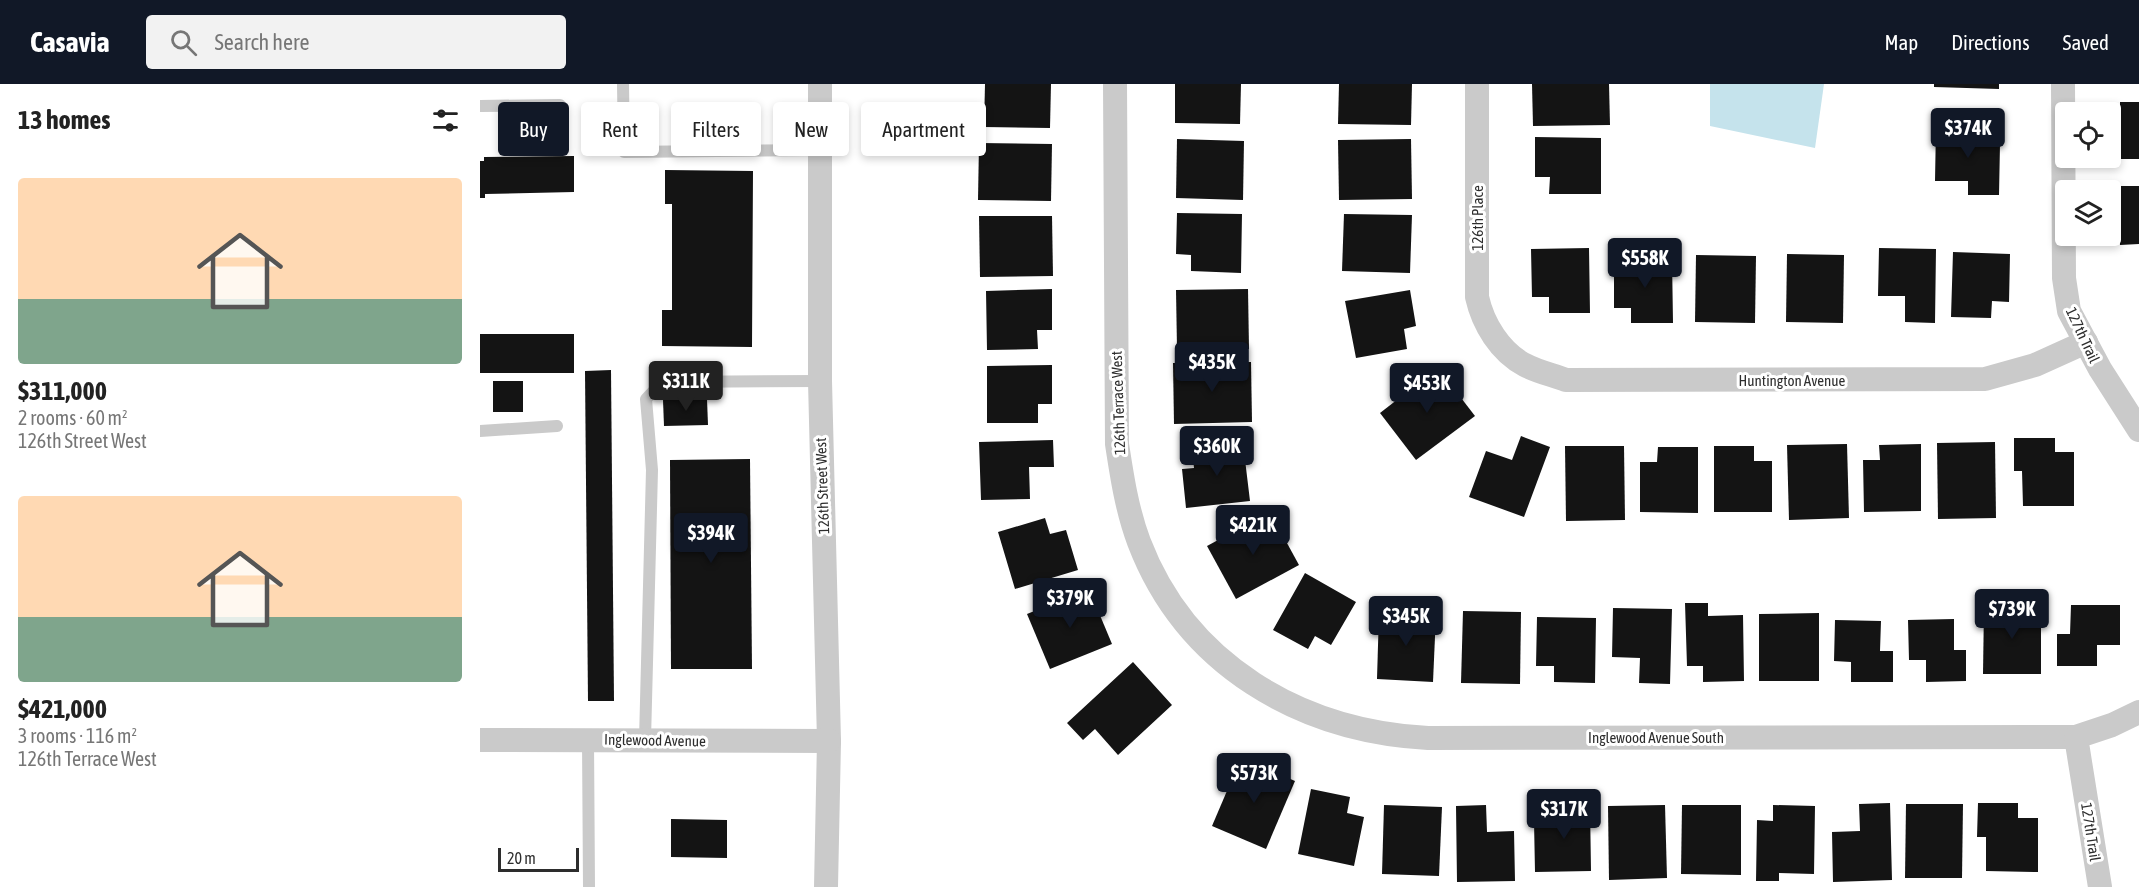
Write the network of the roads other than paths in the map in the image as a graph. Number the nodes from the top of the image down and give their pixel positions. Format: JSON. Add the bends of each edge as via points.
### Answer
{"nodes":[{"id":1,"x":623,"y":84,"type":"edge"},
{"id":2,"x":820,"y":84,"type":"edge"},
{"id":3,"x":1115,"y":84,"type":"edge"},
{"id":4,"x":1477,"y":84,"type":"edge"},
{"id":5,"x":2063,"y":84,"type":"edge"},
{"id":6,"x":820,"y":102,"type":"edge"},
{"id":7,"x":480,"y":106,"type":"edge"},
{"id":8,"x":498,"y":106,"type":"edge"},
{"id":9,"x":773,"y":150,"type":"edge"},
{"id":10,"x":820,"y":156,"type":"edge"},
{"id":11,"x":2086,"y":342,"type":"junction"},
{"id":12,"x":1501,"y":347,"type":"joint"},
{"id":13,"x":820,"y":381,"type":"junction"},
{"id":14,"x":557,"y":426,"type":"dead end"},
{"id":15,"x":480,"y":430,"type":"edge"},
{"id":16,"x":2139,"y":430,"type":"edge"},
{"id":17,"x":1246,"y":681,"type":"joint"},
{"id":18,"x":2139,"y":712,"type":"edge"},
{"id":19,"x":2076,"y":737,"type":"junction"},
{"id":20,"x":480,"y":740,"type":"edge"},
{"id":21,"x":588,"y":740,"type":"junction"},
{"id":22,"x":645,"y":740,"type":"junction"},
{"id":23,"x":829,"y":741,"type":"junction"},
{"id":24,"x":589,"y":887,"type":"edge"},
{"id":25,"x":826,"y":887,"type":"edge"},
{"id":26,"x":2100,"y":887,"type":"edge"}],
"edges":[{"from":1,"to":9,"type":"lane","via":[[624,152]]},
{"from":2,"to":6,"type":"street","name":"126th Street West"},
{"from":3,"to":17,"type":"street","name":"126th Terrace West","via":[[1117,444],[1125,495],[1139,542],[1158,582],[1209,649]]},
{"from":4,"to":12,"type":"street","name":"126th Place","via":[[1477,297],[1480,312]]},
{"from":5,"to":11,"type":"street","name":"127th Trail","via":[[2064,278],[2069,311]]},
{"from":7,"to":8,"type":"lane"},
{"from":10,"to":13,"type":"street","name":"126th Street West"},
{"from":11,"to":12,"type":"street","name":"Huntington Avenue","via":[[2035,365],[1985,379],[1950,380],[1566,380],[1524,365]]},
{"from":11,"to":16,"type":"street","name":"127th Trail"},
{"from":13,"to":22,"type":"lane","via":[[662,382],[646,399],[652,470]]},
{"from":13,"to":23,"type":"street","name":"126th Street West"},
{"from":14,"to":15,"type":"lane"},
{"from":17,"to":19,"type":"street","name":"Inglewood Avenue South","via":[[1290,705],[1325,718],[1397,736]]},
{"from":18,"to":19,"type":"street"},
{"from":19,"to":26,"type":"street","name":"127th Trail"},
{"from":20,"to":21,"type":"street","name":"Inglewood Avenue"},
{"from":21,"to":22,"type":"street","name":"Inglewood Avenue"},
{"from":21,"to":24,"type":"lane"},
{"from":22,"to":23,"type":"street","name":"Inglewood Avenue"},
{"from":23,"to":25,"type":"street","name":"126th Street West"}]}
